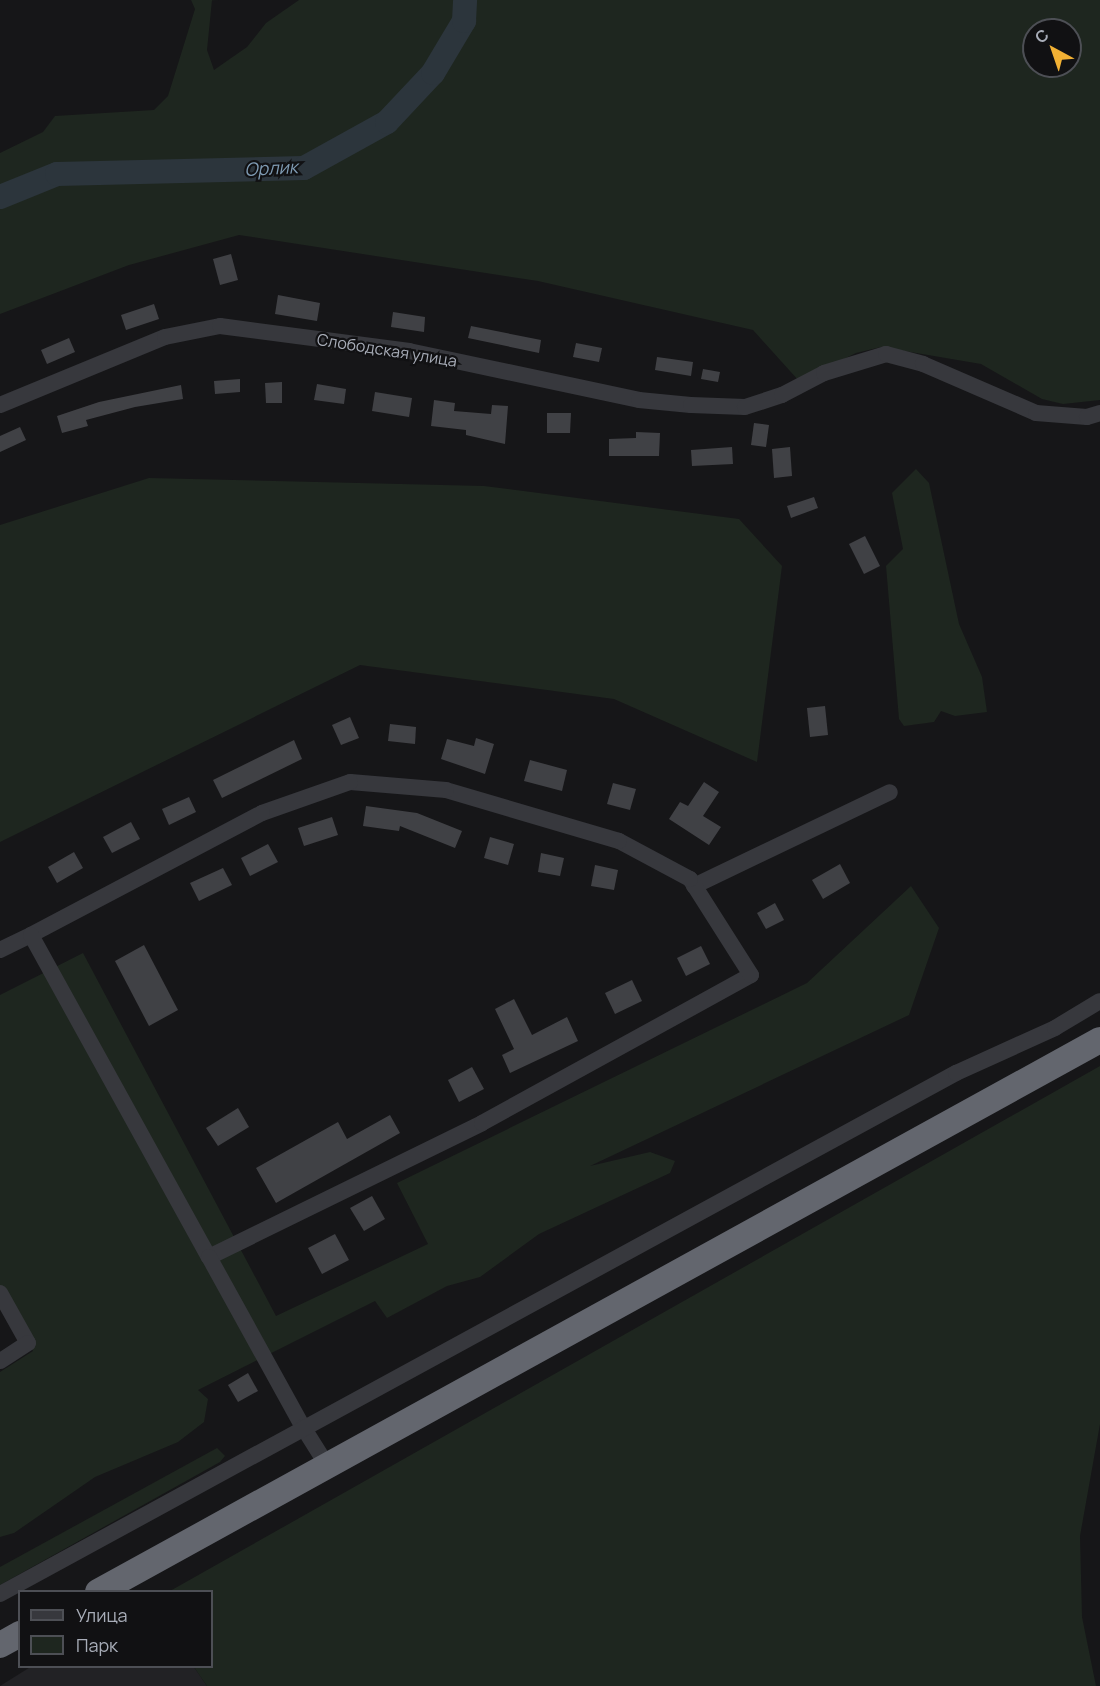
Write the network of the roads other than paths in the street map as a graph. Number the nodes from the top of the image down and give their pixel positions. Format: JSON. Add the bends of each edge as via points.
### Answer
{"nodes":[{"id":1,"x":0,"y":405,"type":"edge"},
{"id":2,"x":1100,"y":413,"type":"edge"},
{"id":3,"x":890,"y":792,"type":"dead end"},
{"id":4,"x":694,"y":886,"type":"junction"},
{"id":5,"x":32,"y":935,"type":"junction"},
{"id":6,"x":0,"y":950,"type":"edge"},
{"id":7,"x":1100,"y":1001,"type":"edge"},
{"id":8,"x":1100,"y":1040,"type":"edge"},
{"id":9,"x":209,"y":1257,"type":"junction"},
{"id":10,"x":0,"y":1293,"type":"edge"},
{"id":11,"x":0,"y":1361,"type":"edge"},
{"id":12,"x":303,"y":1427,"type":"junction"},
{"id":13,"x":328,"y":1467,"type":"junction"},
{"id":14,"x":102,"y":1590,"type":"edge"},
{"id":15,"x":0,"y":1594,"type":"edge"},
{"id":16,"x":18,"y":1635,"type":"edge"},
{"id":17,"x":0,"y":1645,"type":"edge"}],
"edges":[{"from":1,"to":2,"type":"street","name":"Слободская улица","via":[[165,337],[220,326],[409,351],[639,400],[745,407],[782,395],[824,373],[886,354],[923,364],[1036,413],[1087,417]]},
{"from":3,"to":4,"type":"street"},
{"from":4,"to":5,"type":"street","via":[[690,879],[619,841],[446,790],[350,782],[262,813]]},
{"from":4,"to":9,"type":"street","via":[[751,975],[482,1123]]},
{"from":5,"to":6,"type":"street"},
{"from":5,"to":9,"type":"street"},
{"from":7,"to":12,"type":"street","via":[[1055,1028],[956,1073]]},
{"from":8,"to":13,"type":"highway"},
{"from":9,"to":12,"type":"street"},
{"from":10,"to":11,"type":"street","via":[[28,1343]]},
{"from":12,"to":13,"type":"street"},
{"from":12,"to":15,"type":"street"},
{"from":13,"to":14,"type":"highway"},
{"from":16,"to":17,"type":"highway"}]}
